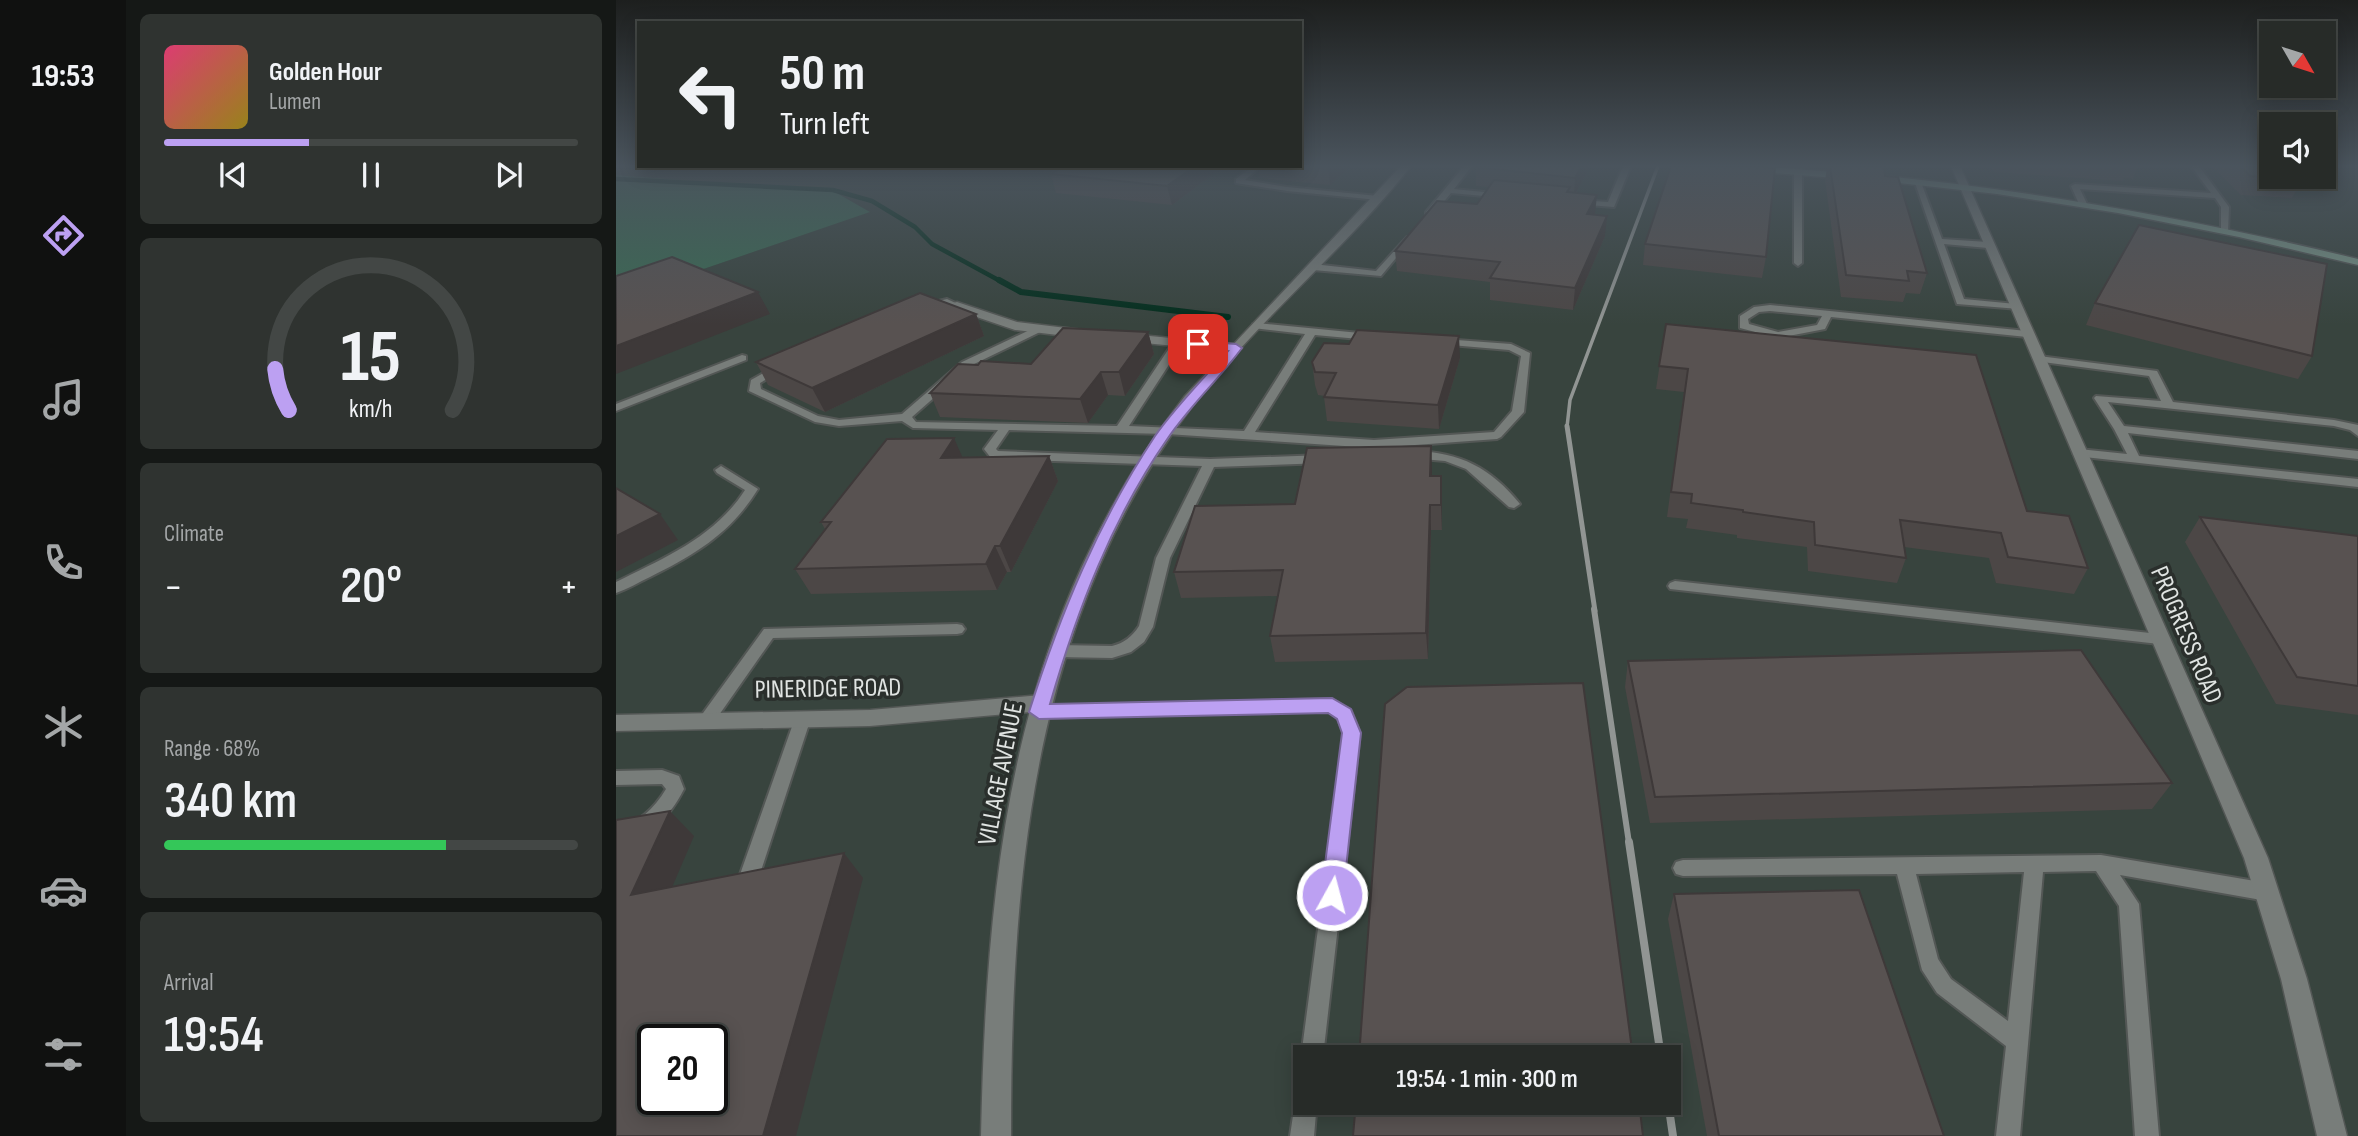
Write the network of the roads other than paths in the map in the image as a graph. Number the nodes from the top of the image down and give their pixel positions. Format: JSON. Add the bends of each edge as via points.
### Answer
{"nodes":[{"id":1,"x":1358,"y":219,"type":"edge"},
{"id":2,"x":1425,"y":219,"type":"edge"},
{"id":3,"x":1801,"y":219,"type":"edge"},
{"id":4,"x":1930,"y":219,"type":"edge"},
{"id":5,"x":1977,"y":219,"type":"edge"},
{"id":6,"x":2165,"y":219,"type":"edge"},
{"id":7,"x":2225,"y":219,"type":"edge"},
{"id":8,"x":1422,"y":222,"type":"edge"},
{"id":9,"x":2225,"y":230,"type":"junction"},
{"id":10,"x":1413,"y":233,"type":"edge"},
{"id":11,"x":1938,"y":241,"type":"junction"},
{"id":12,"x":1988,"y":245,"type":"junction"},
{"id":13,"x":2358,"y":262,"type":"edge"},
{"id":14,"x":1798,"y":263,"type":"dead end"},
{"id":15,"x":1312,"y":267,"type":"junction"},
{"id":16,"x":957,"y":306,"type":"joint"},
{"id":17,"x":2016,"y":307,"type":"junction"},
{"id":18,"x":912,"y":309,"type":"edge"},
{"id":19,"x":1828,"y":313,"type":"junction"},
{"id":20,"x":1257,"y":327,"type":"junction"},
{"id":21,"x":1035,"y":330,"type":"junction"},
{"id":22,"x":1312,"y":332,"type":"junction"},
{"id":23,"x":2027,"y":334,"type":"junction"},
{"id":24,"x":1381,"y":338,"type":"edge"},
{"id":25,"x":1433,"y":341,"type":"edge"},
{"id":26,"x":1178,"y":343,"type":"junction"},
{"id":27,"x":1236,"y":348,"type":"junction"},
{"id":28,"x":742,"y":358,"type":"dead end"},
{"id":29,"x":2039,"y":359,"type":"junction"},
{"id":30,"x":788,"y":363,"type":"edge"},
{"id":31,"x":2169,"y":405,"type":"junction"},
{"id":32,"x":616,"y":408,"type":"edge"},
{"id":33,"x":905,"y":417,"type":"junction"},
{"id":34,"x":1004,"y":428,"type":"junction"},
{"id":35,"x":2120,"y":429,"type":"junction"},
{"id":36,"x":1120,"y":430,"type":"junction"},
{"id":37,"x":1167,"y":430,"type":"junction"},
{"id":38,"x":2358,"y":432,"type":"edge"},
{"id":39,"x":1247,"y":435,"type":"junction"},
{"id":40,"x":2079,"y":453,"type":"junction"},
{"id":41,"x":2358,"y":455,"type":"edge"},
{"id":42,"x":1367,"y":457,"type":"edge"},
{"id":43,"x":1340,"y":458,"type":"edge"},
{"id":44,"x":2135,"y":459,"type":"junction"},
{"id":45,"x":1146,"y":462,"type":"junction"},
{"id":46,"x":1210,"y":463,"type":"junction"},
{"id":47,"x":721,"y":470,"type":"dead end"},
{"id":48,"x":2358,"y":483,"type":"edge"},
{"id":49,"x":1514,"y":504,"type":"dead end"},
{"id":50,"x":1675,"y":586,"type":"dead end"},
{"id":51,"x":616,"y":588,"type":"edge"},
{"id":52,"x":957,"y":629,"type":"dead end"},
{"id":53,"x":2159,"y":639,"type":"junction"},
{"id":54,"x":1057,"y":651,"type":"junction"},
{"id":55,"x":1040,"y":707,"type":"junction"},
{"id":56,"x":803,"y":718,"type":"junction"},
{"id":57,"x":706,"y":720,"type":"junction"},
{"id":58,"x":616,"y":723,"type":"edge"},
{"id":59,"x":616,"y":778,"type":"edge"},
{"id":60,"x":616,"y":837,"type":"edge"},
{"id":61,"x":2101,"y":863,"type":"junction"},
{"id":62,"x":2034,"y":864,"type":"junction"},
{"id":63,"x":1904,"y":865,"type":"junction"},
{"id":64,"x":1683,"y":868,"type":"dead end"},
{"id":65,"x":747,"y":883,"type":"edge"},
{"id":66,"x":2267,"y":892,"type":"junction"},
{"id":67,"x":2017,"y":1041,"type":"junction"},
{"id":68,"x":1313,"y":1045,"type":"edge"},
{"id":69,"x":1304,"y":1115,"type":"edge"},
{"id":70,"x":996,"y":1136,"type":"edge"},
{"id":71,"x":1302,"y":1136,"type":"edge"},
{"id":72,"x":2008,"y":1136,"type":"edge"},
{"id":73,"x":2147,"y":1136,"type":"edge"},
{"id":74,"x":2332,"y":1136,"type":"edge"}],
"edges":[{"from":1,"to":15,"type":"street","name":"VILLAGE AVENUE"},
{"from":2,"to":8,"type":"lane"},
{"from":3,"to":14,"type":"lane"},
{"from":4,"to":11,"type":"lane"},
{"from":5,"to":12,"type":"street","name":"PROGRESS ROAD"},
{"from":6,"to":9,"type":"main road"},
{"from":7,"to":9,"type":"lane"},
{"from":9,"to":13,"type":"main road"},
{"from":10,"to":15,"type":"lane","via":[[1378,274]]},
{"from":11,"to":12,"type":"lane"},
{"from":11,"to":17,"type":"lane","via":[[1960,303]]},
{"from":12,"to":17,"type":"street","name":"PROGRESS ROAD"},
{"from":15,"to":20,"type":"street","name":"VILLAGE AVENUE"},
{"from":16,"to":18,"type":"lane","via":[[937,302]]},
{"from":16,"to":21,"type":"street"},
{"from":17,"to":23,"type":"street","name":"PROGRESS ROAD"},
{"from":19,"to":19,"type":"lane","via":[[1757,309],[1744,318],[1744,326],[1778,335],[1821,327]]},
{"from":19,"to":23,"type":"lane"},
{"from":20,"to":22,"type":"lane"},
{"from":20,"to":27,"type":"street","name":"VILLAGE AVENUE"},
{"from":21,"to":26,"type":"street"},
{"from":21,"to":33,"type":"lane","via":[[967,364]]},
{"from":22,"to":24,"type":"lane"},
{"from":22,"to":39,"type":"lane"},
{"from":23,"to":29,"type":"street","name":"PROGRESS ROAD"},
{"from":25,"to":39,"type":"lane","via":[[1511,347],[1526,355],[1518,412],[1497,435],[1374,444]]},
{"from":26,"to":27,"type":"street"},
{"from":26,"to":36,"type":"lane"},
{"from":27,"to":37,"type":"street","name":"VILLAGE AVENUE"},
{"from":28,"to":32,"type":"lane"},
{"from":29,"to":31,"type":"lane","via":[[2153,373]]},
{"from":29,"to":40,"type":"street","name":"PROGRESS ROAD"},
{"from":30,"to":33,"type":"lane","via":[[764,374],[755,382],[755,391],[816,419],[839,423]]},
{"from":31,"to":35,"type":"lane","via":[[2100,398]]},
{"from":31,"to":38,"type":"lane","via":[[2334,423]]},
{"from":33,"to":34,"type":"lane","via":[[913,425]]},
{"from":34,"to":36,"type":"lane"},
{"from":34,"to":45,"type":"lane","via":[[990,449],[995,455]]},
{"from":35,"to":41,"type":"lane"},
{"from":35,"to":44,"type":"lane"},
{"from":36,"to":37,"type":"lane"},
{"from":37,"to":39,"type":"lane"},
{"from":37,"to":45,"type":"street","name":"VILLAGE AVENUE"},
{"from":40,"to":44,"type":"lane"},
{"from":40,"to":53,"type":"street","name":"PROGRESS ROAD"},
{"from":42,"to":49,"type":"lane","via":[[1454,457],[1472,465]]},
{"from":43,"to":46,"type":"lane"},
{"from":44,"to":48,"type":"lane"},
{"from":45,"to":46,"type":"lane"},
{"from":45,"to":54,"type":"street","name":"VILLAGE AVENUE","via":[[1101,540]]},
{"from":46,"to":54,"type":"lane","via":[[1163,558],[1146,627],[1139,638],[1112,652]]},
{"from":47,"to":51,"type":"lane","via":[[752,489],[744,505],[721,529]]},
{"from":50,"to":53,"type":"lane"},
{"from":52,"to":57,"type":"lane","via":[[769,633]]},
{"from":53,"to":66,"type":"street","name":"PROGRESS ROAD","via":[[2241,821]]},
{"from":54,"to":55,"type":"street","name":"VILLAGE AVENUE"},
{"from":55,"to":56,"type":"street","name":"PINERIDGE ROAD"},
{"from":55,"to":68,"type":"lane","via":[[1332,705],[1345,715],[1352,733]]},
{"from":55,"to":70,"type":"street","name":"VILLAGE AVENUE","via":[[1019,799],[1005,892],[996,1030]]},
{"from":56,"to":57,"type":"street","name":"PINERIDGE ROAD"},
{"from":56,"to":65,"type":"lane"},
{"from":57,"to":58,"type":"street","name":"PINERIDGE ROAD"},
{"from":59,"to":60,"type":"lane","via":[[662,777],[673,780],[675,789],[651,824]]},
{"from":61,"to":62,"type":"lane"},
{"from":61,"to":66,"type":"lane"},
{"from":61,"to":73,"type":"lane","via":[[2129,904]]},
{"from":62,"to":63,"type":"lane"},
{"from":62,"to":67,"type":"lane"},
{"from":63,"to":64,"type":"lane"},
{"from":63,"to":67,"type":"lane","via":[[1929,963],[1944,986]]},
{"from":66,"to":74,"type":"street","name":"PROGRESS ROAD","via":[[2294,979]]},
{"from":67,"to":72,"type":"lane"},
{"from":69,"to":71,"type":"lane"}]}
